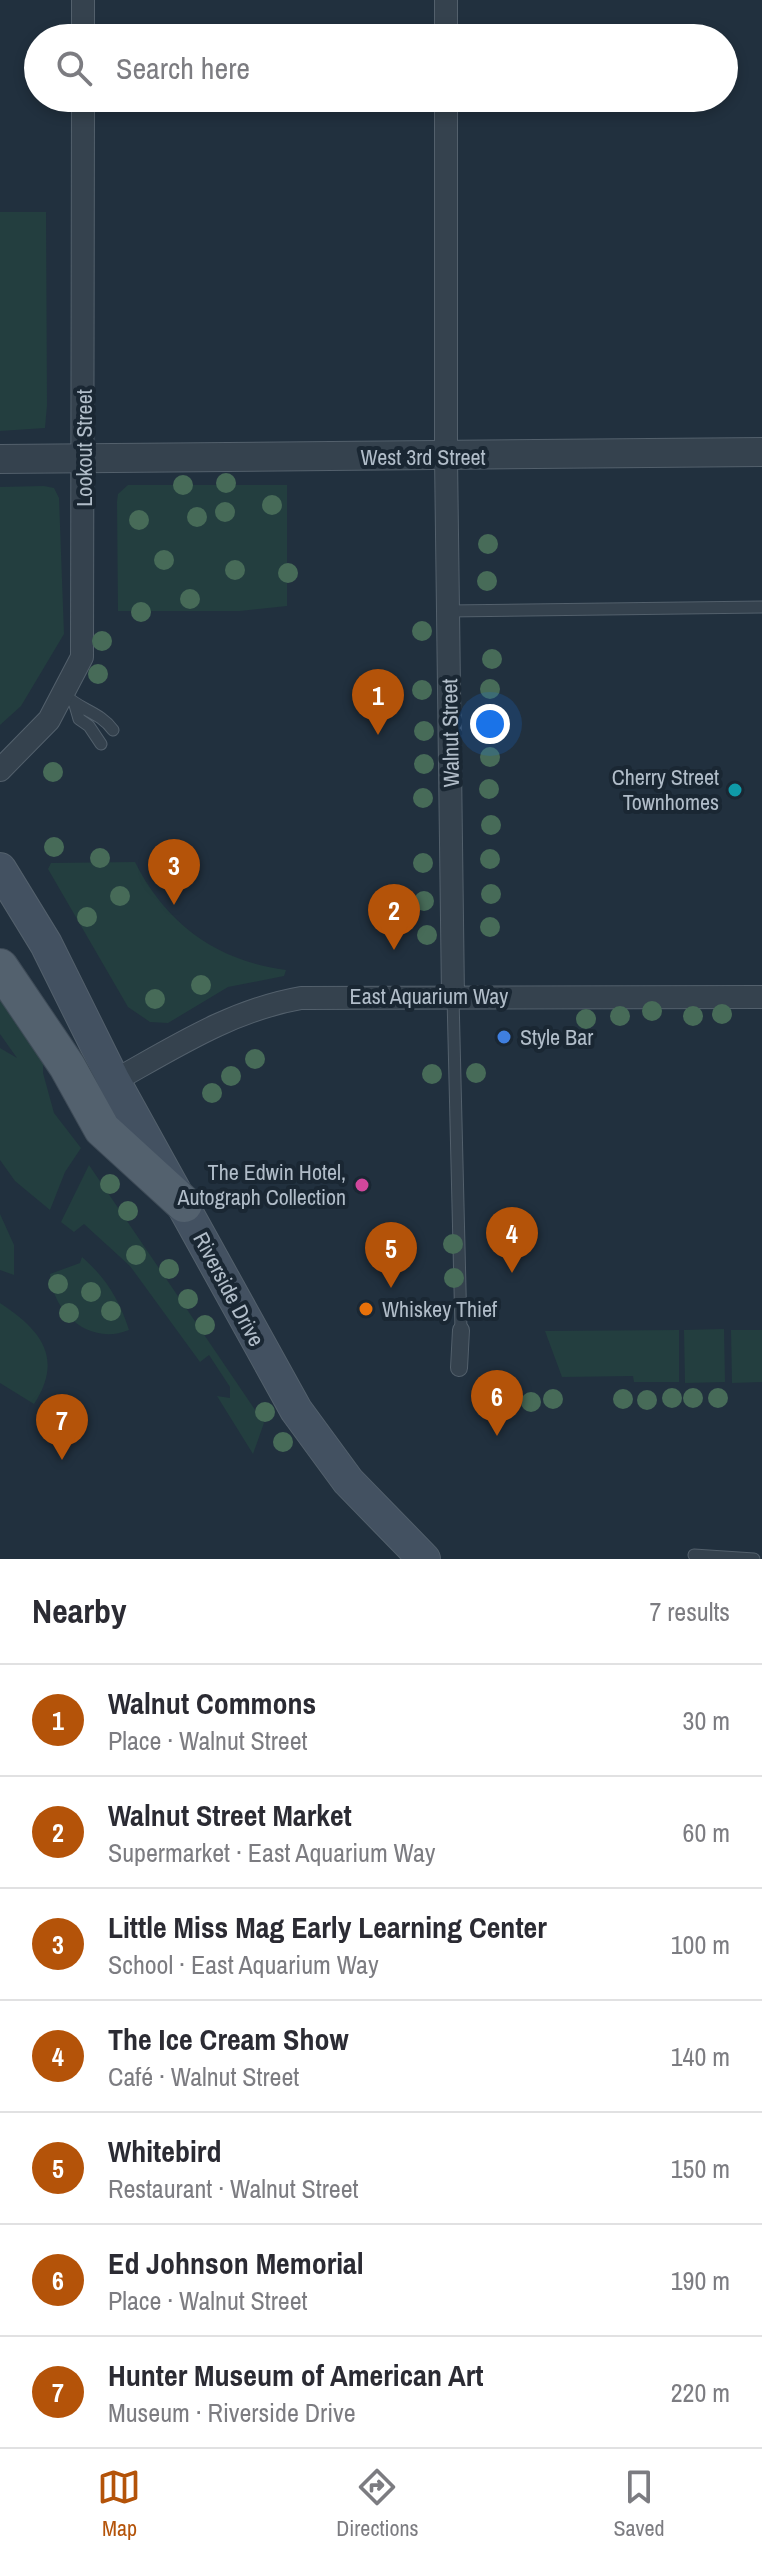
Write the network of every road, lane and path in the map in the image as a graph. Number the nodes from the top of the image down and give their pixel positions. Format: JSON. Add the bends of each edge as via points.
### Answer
{"nodes":[{"id":1,"x":83,"y":0,"type":"edge"},
{"id":2,"x":446,"y":0,"type":"edge"},
{"id":3,"x":83,"y":24,"type":"edge"},
{"id":4,"x":446,"y":24,"type":"edge"},
{"id":5,"x":83,"y":112,"type":"edge"},
{"id":6,"x":446,"y":112,"type":"edge"},
{"id":7,"x":762,"y":452,"type":"edge"},
{"id":8,"x":85,"y":457,"type":"junction"},
{"id":9,"x":446,"y":457,"type":"junction"},
{"id":10,"x":0,"y":459,"type":"edge"},
{"id":11,"x":762,"y":607,"type":"edge"},
{"id":12,"x":448,"y":611,"type":"junction"},
{"id":13,"x":70,"y":700,"type":"junction"},
{"id":14,"x":113,"y":730,"type":"dead end"},
{"id":15,"x":101,"y":744,"type":"dead end"},
{"id":16,"x":0,"y":770,"type":"edge"},
{"id":17,"x":0,"y":869,"type":"edge"},
{"id":18,"x":0,"y":967,"type":"edge"},
{"id":19,"x":453,"y":997,"type":"junction"},
{"id":20,"x":762,"y":997,"type":"edge"},
{"id":21,"x":114,"y":1081,"type":"junction"},
{"id":22,"x":184,"y":1204,"type":"junction"},
{"id":23,"x":461,"y":1330,"type":"joint"},
{"id":24,"x":459,"y":1368,"type":"dead end"},
{"id":25,"x":694,"y":1555,"type":"dead end"},
{"id":26,"x":424,"y":1559,"type":"edge"},
{"id":27,"x":754,"y":1559,"type":"edge"}],
"edges":[{"from":1,"to":3,"type":"street"},
{"from":2,"to":4,"type":"street"},
{"from":5,"to":8,"type":"street","name":"Lookout Street"},
{"from":6,"to":9,"type":"street","name":"Walnut Street"},
{"from":7,"to":9,"type":"street","name":"West 3rd Street"},
{"from":8,"to":9,"type":"street","name":"West 3rd Street"},
{"from":8,"to":10,"type":"street","name":"West 3rd Street"},
{"from":8,"to":13,"type":"street","name":"Lookout Street","via":[[82,657]]},
{"from":9,"to":12,"type":"street","name":"Walnut Street"},
{"from":11,"to":12,"type":"lane"},
{"from":12,"to":19,"type":"street","name":"Walnut Street"},
{"from":13,"to":14,"type":"lane","via":[[96,712]]},
{"from":13,"to":15,"type":"lane"},
{"from":13,"to":16,"type":"street","name":"Lookout Street"},
{"from":17,"to":21,"type":"main road","name":"Riverside Drive","via":[[46,944]]},
{"from":18,"to":22,"type":"main road","via":[[102,1129]]},
{"from":19,"to":20,"type":"street","name":"East Aquarium Way"},
{"from":19,"to":21,"type":"street","name":"East Aquarium Way","via":[[327,996],[276,1002],[221,1021]]},
{"from":19,"to":23,"type":"lane","name":"Walnut Street"},
{"from":21,"to":22,"type":"main road","name":"Riverside Drive"},
{"from":22,"to":26,"type":"main road","name":"Riverside Drive","via":[[270,1366],[325,1453]]},
{"from":23,"to":24,"type":"street","name":"Walnut Street"},
{"from":25,"to":27,"type":"lane"}]}
